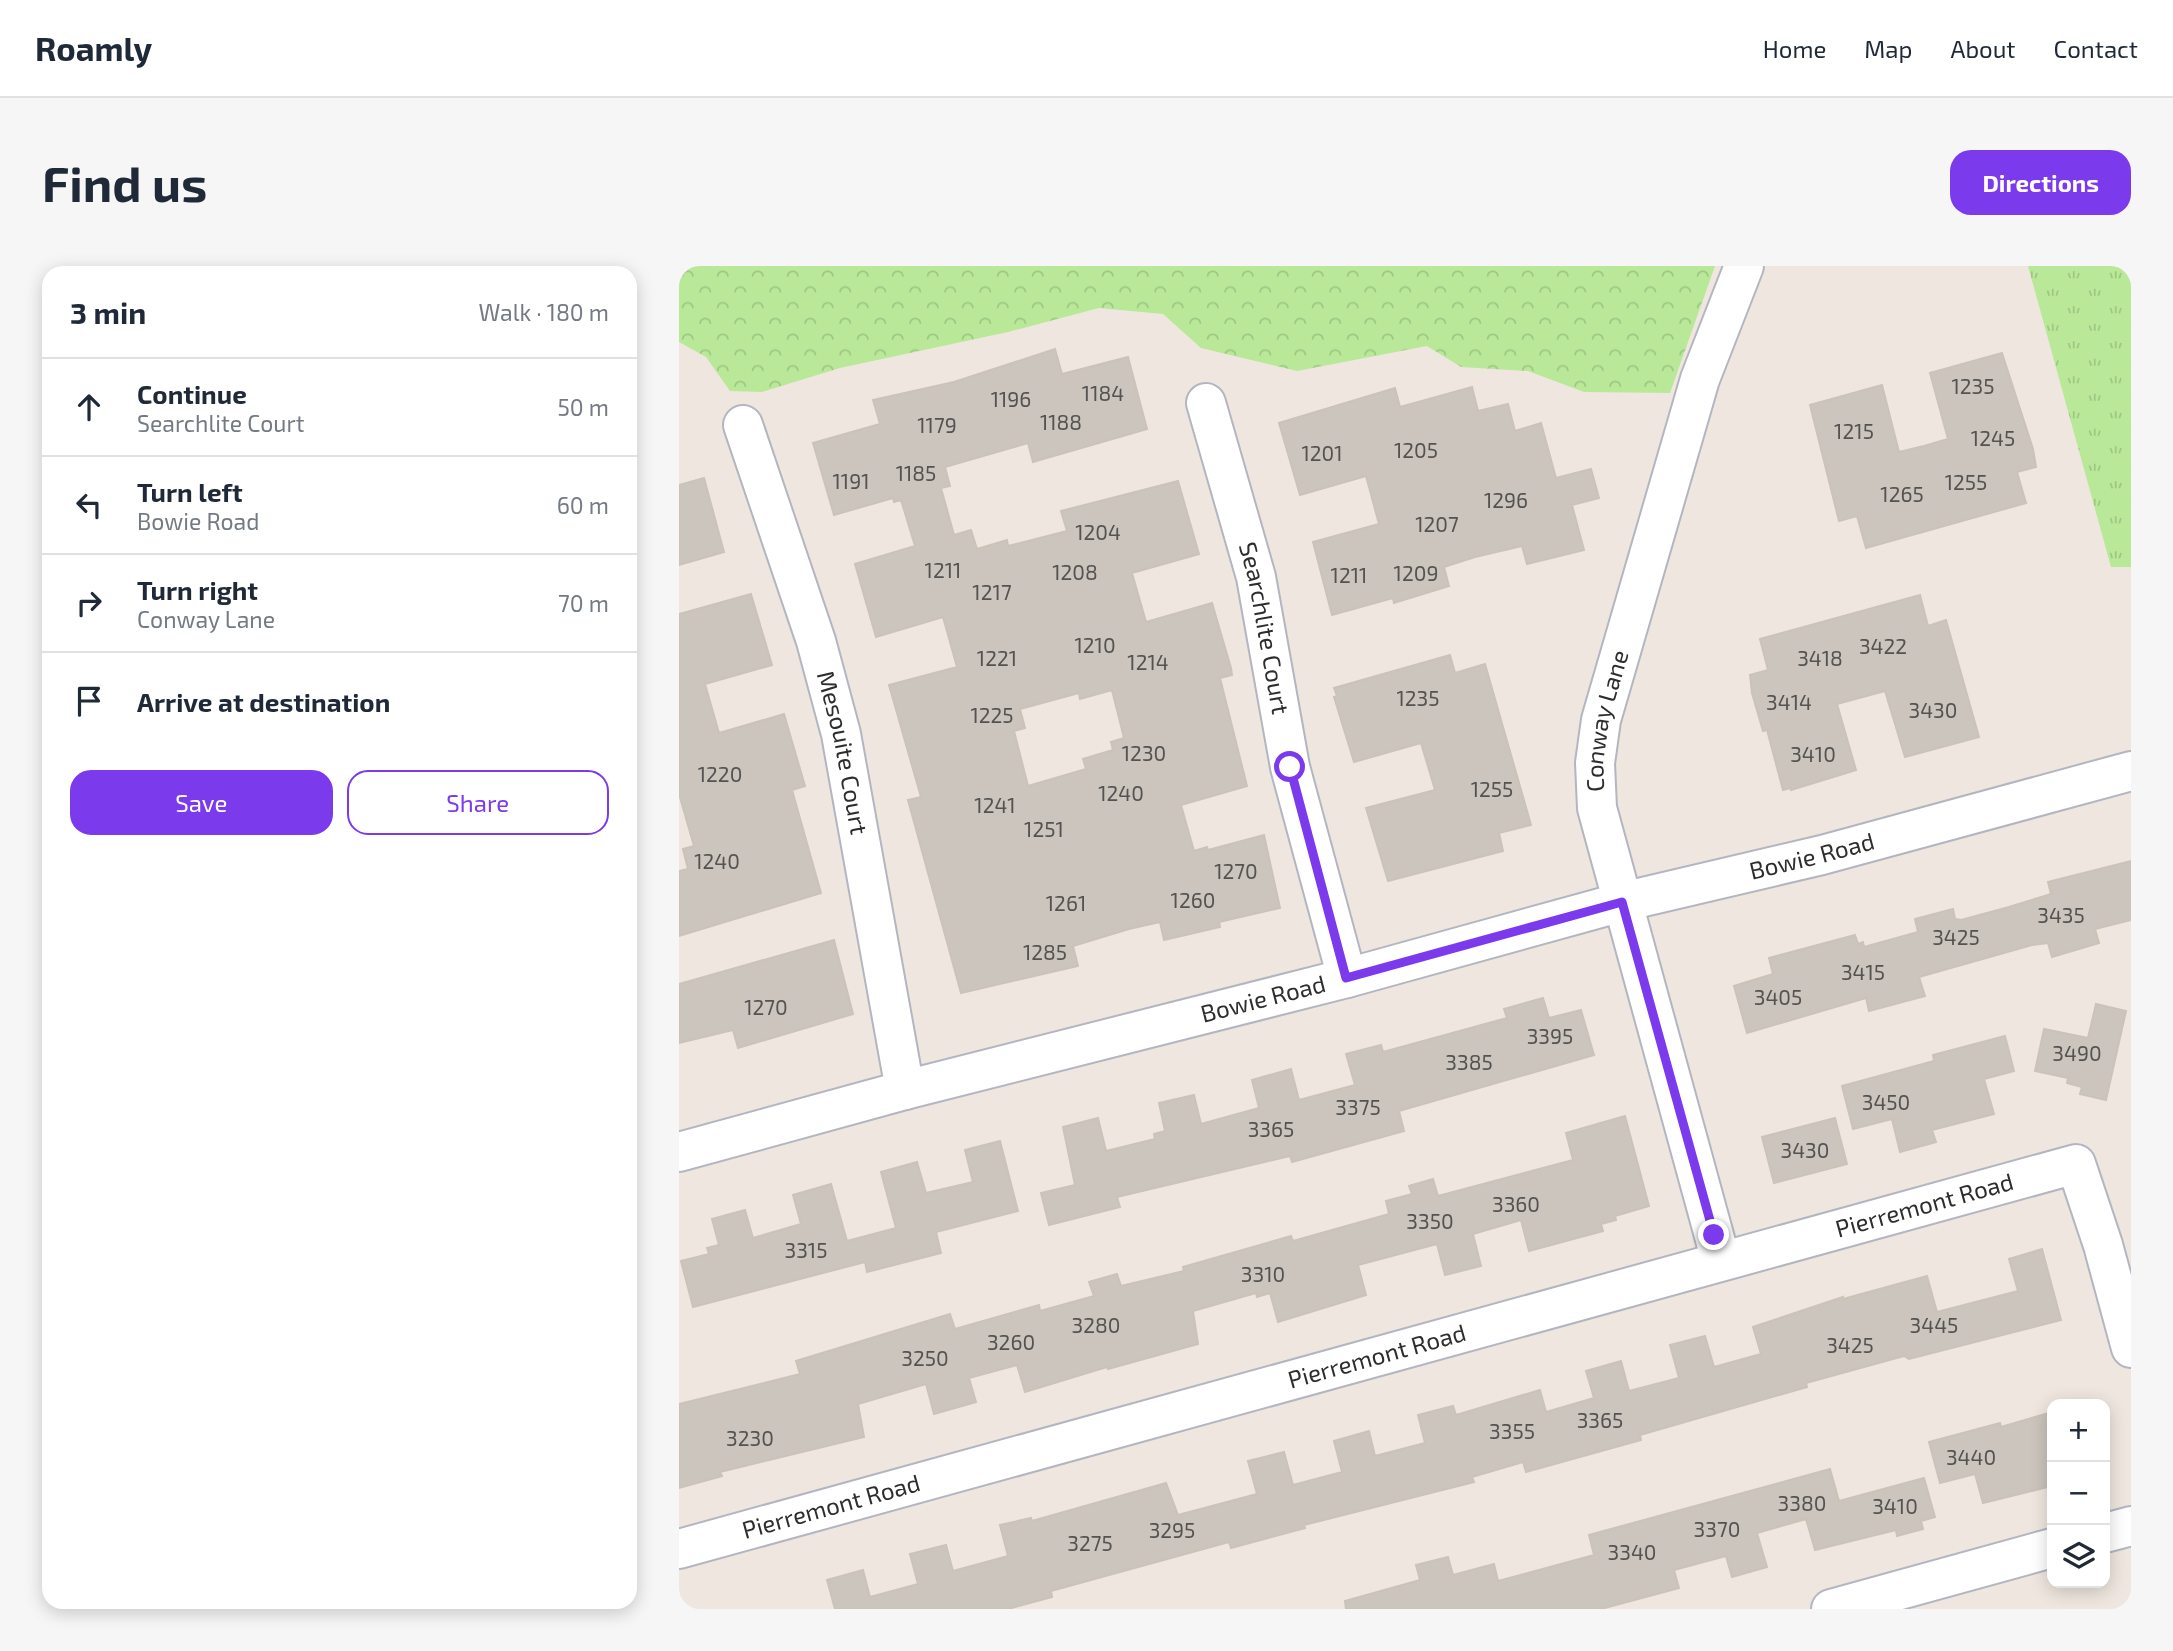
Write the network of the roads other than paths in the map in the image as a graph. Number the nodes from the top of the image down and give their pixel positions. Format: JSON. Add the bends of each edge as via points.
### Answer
{"nodes":[{"id":1,"x":1744,"y":266,"type":"edge"},
{"id":2,"x":1206,"y":403,"type":"dead end"},
{"id":3,"x":743,"y":425,"type":"dead end"},
{"id":4,"x":2131,"y":771,"type":"edge"},
{"id":5,"x":1622,"y":902,"type":"junction"},
{"id":6,"x":1346,"y":978,"type":"junction"},
{"id":7,"x":905,"y":1090,"type":"junction"},
{"id":8,"x":679,"y":1152,"type":"edge"},
{"id":9,"x":1721,"y":1261,"type":"junction"},
{"id":10,"x":2131,"y":1349,"type":"edge"},
{"id":11,"x":2131,"y":1526,"type":"edge"},
{"id":12,"x":2110,"y":1532,"type":"edge"},
{"id":13,"x":679,"y":1549,"type":"edge"},
{"id":14,"x":2047,"y":1549,"type":"edge"},
{"id":15,"x":1831,"y":1609,"type":"edge"}],
"edges":[{"from":1,"to":5,"type":"street","name":"Conway Lane","via":[[1700,379],[1601,720],[1595,763],[1597,808]]},
{"from":2,"to":6,"type":"street","name":"Searchlite Court","via":[[1256,577],[1290,767]]},
{"from":3,"to":7,"type":"street","name":"Mesouite Court","via":[[817,641],[841,734]]},
{"from":4,"to":5,"type":"street","name":"Bowie Road","via":[[1822,855]]},
{"from":5,"to":6,"type":"street","name":"Bowie Road"},
{"from":5,"to":9,"type":"street","name":"Conway Lane"},
{"from":6,"to":7,"type":"street","name":"Bowie Road"},
{"from":7,"to":8,"type":"street","name":"Bowie Road"},
{"from":9,"to":10,"type":"street","name":"Pierremont Road","via":[[2076,1164]]},
{"from":9,"to":13,"type":"street","name":"Pierremont Road"},
{"from":11,"to":12,"type":"street"},
{"from":14,"to":15,"type":"street"}]}
